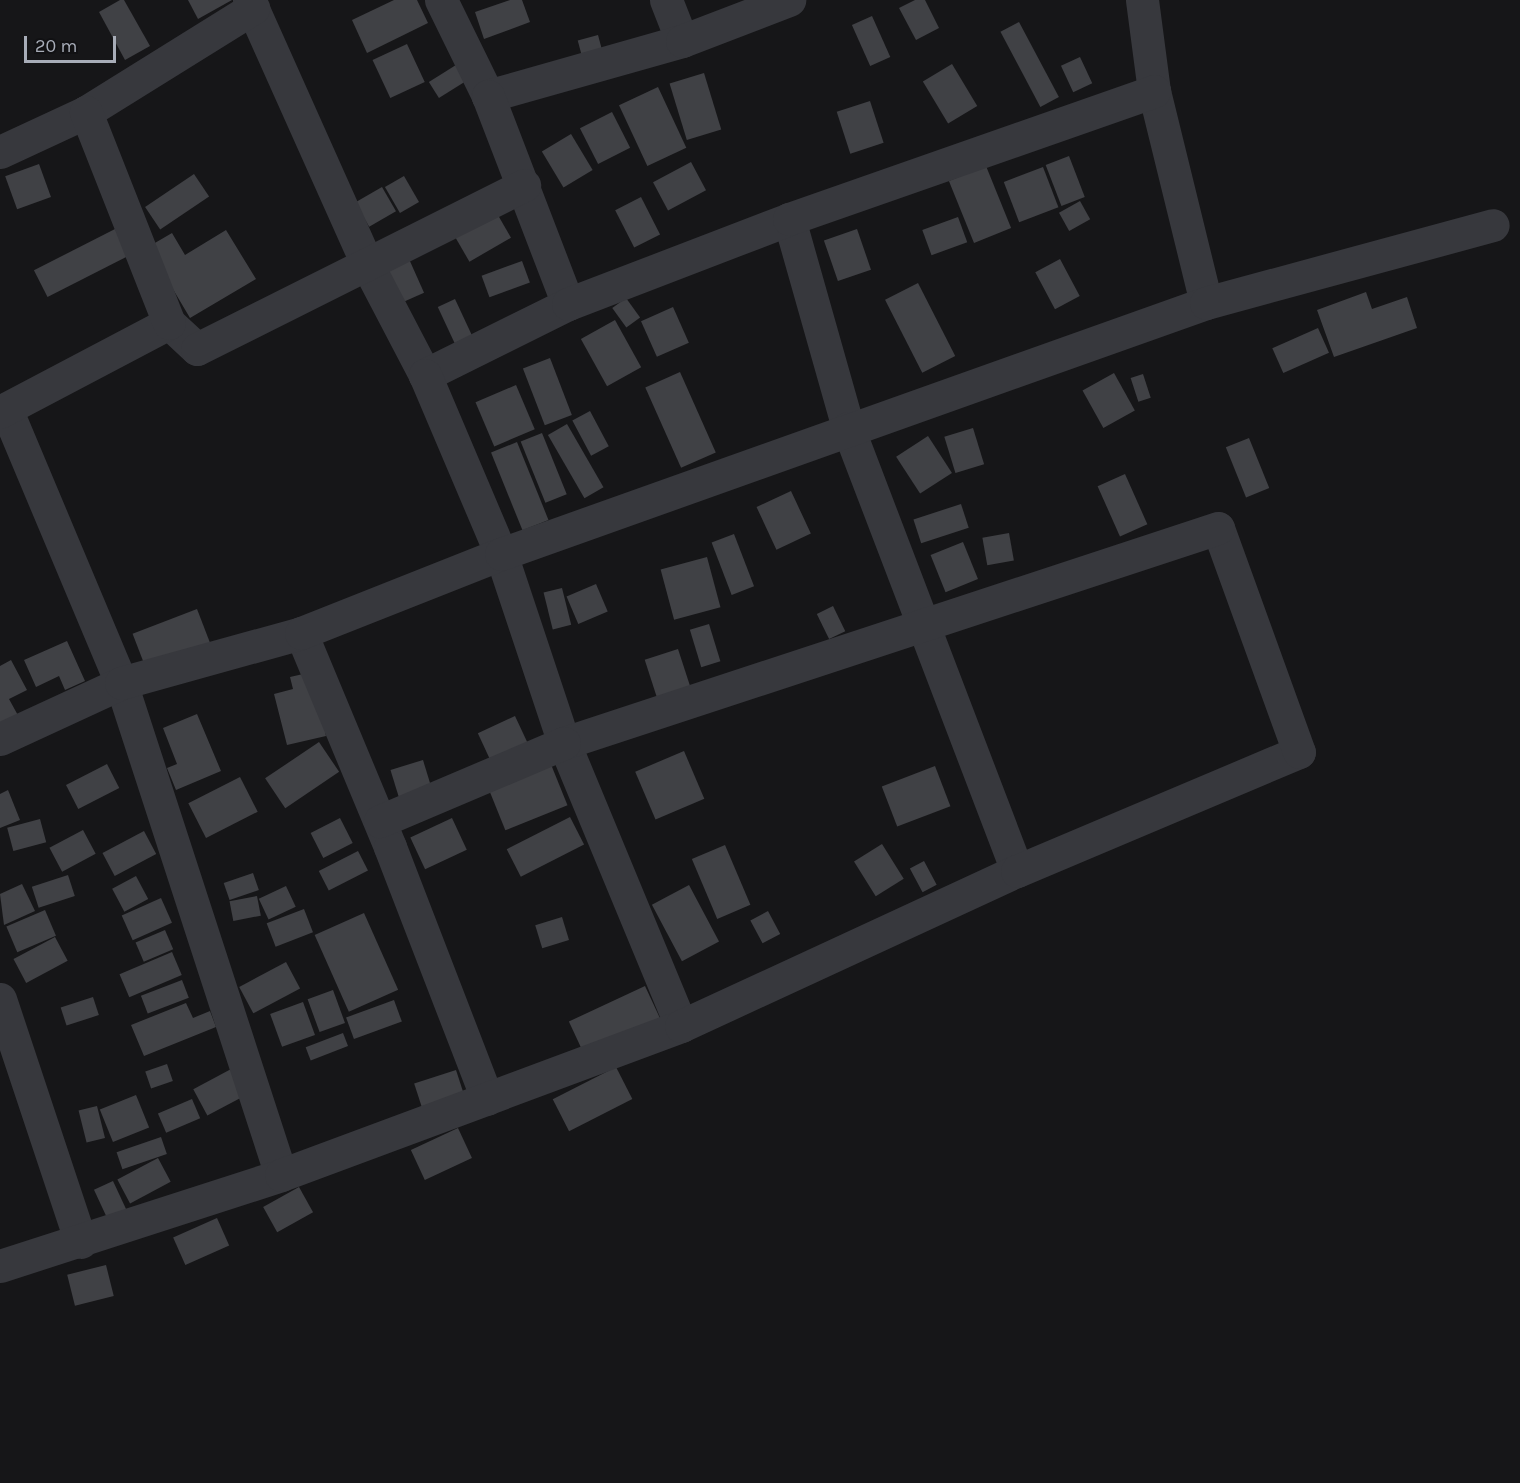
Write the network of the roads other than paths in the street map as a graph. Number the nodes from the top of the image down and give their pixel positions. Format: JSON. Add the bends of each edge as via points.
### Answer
{"nodes":[{"id":1,"x":441,"y":0,"type":"edge"},
{"id":2,"x":666,"y":0,"type":"edge"},
{"id":3,"x":789,"y":0,"type":"edge"},
{"id":4,"x":1142,"y":0,"type":"edge"},
{"id":5,"x":251,"y":4,"type":"edge"},
{"id":6,"x":682,"y":41,"type":"junction"},
{"id":7,"x":1154,"y":91,"type":"junction"},
{"id":8,"x":488,"y":96,"type":"junction"},
{"id":9,"x":86,"y":112,"type":"junction"},
{"id":10,"x":0,"y":152,"type":"edge"},
{"id":11,"x":524,"y":185,"type":"junction"},
{"id":12,"x":789,"y":219,"type":"junction"},
{"id":13,"x":1493,"y":225,"type":"dead end"},
{"id":14,"x":367,"y":264,"type":"junction"},
{"id":15,"x":1206,"y":303,"type":"junction"},
{"id":16,"x":568,"y":304,"type":"junction"},
{"id":17,"x":169,"y":323,"type":"junction"},
{"id":18,"x":425,"y":375,"type":"junction"},
{"id":19,"x":3,"y":411,"type":"edge"},
{"id":20,"x":848,"y":428,"type":"junction"},
{"id":21,"x":501,"y":554,"type":"junction"},
{"id":22,"x":924,"y":627,"type":"junction"},
{"id":23,"x":302,"y":633,"type":"junction"},
{"id":24,"x":121,"y":682,"type":"junction"},
{"id":25,"x":0,"y":739,"type":"edge"},
{"id":26,"x":564,"y":743,"type":"junction"},
{"id":27,"x":380,"y":821,"type":"junction"},
{"id":28,"x":1017,"y":871,"type":"junction"},
{"id":29,"x":0,"y":999,"type":"edge"},
{"id":30,"x":681,"y":1026,"type":"junction"},
{"id":31,"x":487,"y":1099,"type":"junction"},
{"id":32,"x":281,"y":1175,"type":"junction"},
{"id":33,"x":81,"y":1242,"type":"junction"},
{"id":34,"x":0,"y":1266,"type":"edge"}],
"edges":[{"from":1,"to":8,"type":"street"},
{"from":2,"to":6,"type":"street"},
{"from":3,"to":6,"type":"street"},
{"from":4,"to":7,"type":"street"},
{"from":5,"to":9,"type":"street"},
{"from":5,"to":14,"type":"street"},
{"from":6,"to":8,"type":"street"},
{"from":7,"to":12,"type":"street"},
{"from":7,"to":15,"type":"street"},
{"from":8,"to":11,"type":"street"},
{"from":9,"to":10,"type":"street"},
{"from":9,"to":17,"type":"street"},
{"from":11,"to":14,"type":"street"},
{"from":11,"to":16,"type":"street"},
{"from":12,"to":16,"type":"street"},
{"from":12,"to":20,"type":"street"},
{"from":13,"to":15,"type":"street"},
{"from":14,"to":17,"type":"street","via":[[197,349]]},
{"from":14,"to":18,"type":"street"},
{"from":15,"to":20,"type":"street"},
{"from":16,"to":18,"type":"street"},
{"from":17,"to":19,"type":"street"},
{"from":18,"to":21,"type":"street"},
{"from":19,"to":24,"type":"street"},
{"from":20,"to":21,"type":"street"},
{"from":20,"to":22,"type":"street"},
{"from":21,"to":23,"type":"street"},
{"from":21,"to":26,"type":"street"},
{"from":22,"to":26,"type":"street"},
{"from":22,"to":28,"type":"street"},
{"from":22,"to":28,"type":"street","via":[[1218,528],[1299,752]]},
{"from":23,"to":24,"type":"street"},
{"from":23,"to":27,"type":"street"},
{"from":24,"to":25,"type":"street"},
{"from":24,"to":32,"type":"street"},
{"from":26,"to":27,"type":"street"},
{"from":26,"to":30,"type":"street"},
{"from":27,"to":31,"type":"street"},
{"from":28,"to":30,"type":"street"},
{"from":29,"to":33,"type":"street"},
{"from":30,"to":31,"type":"street"},
{"from":31,"to":32,"type":"street"},
{"from":32,"to":33,"type":"street"},
{"from":33,"to":34,"type":"street","via":[[43,1250]]}]}
